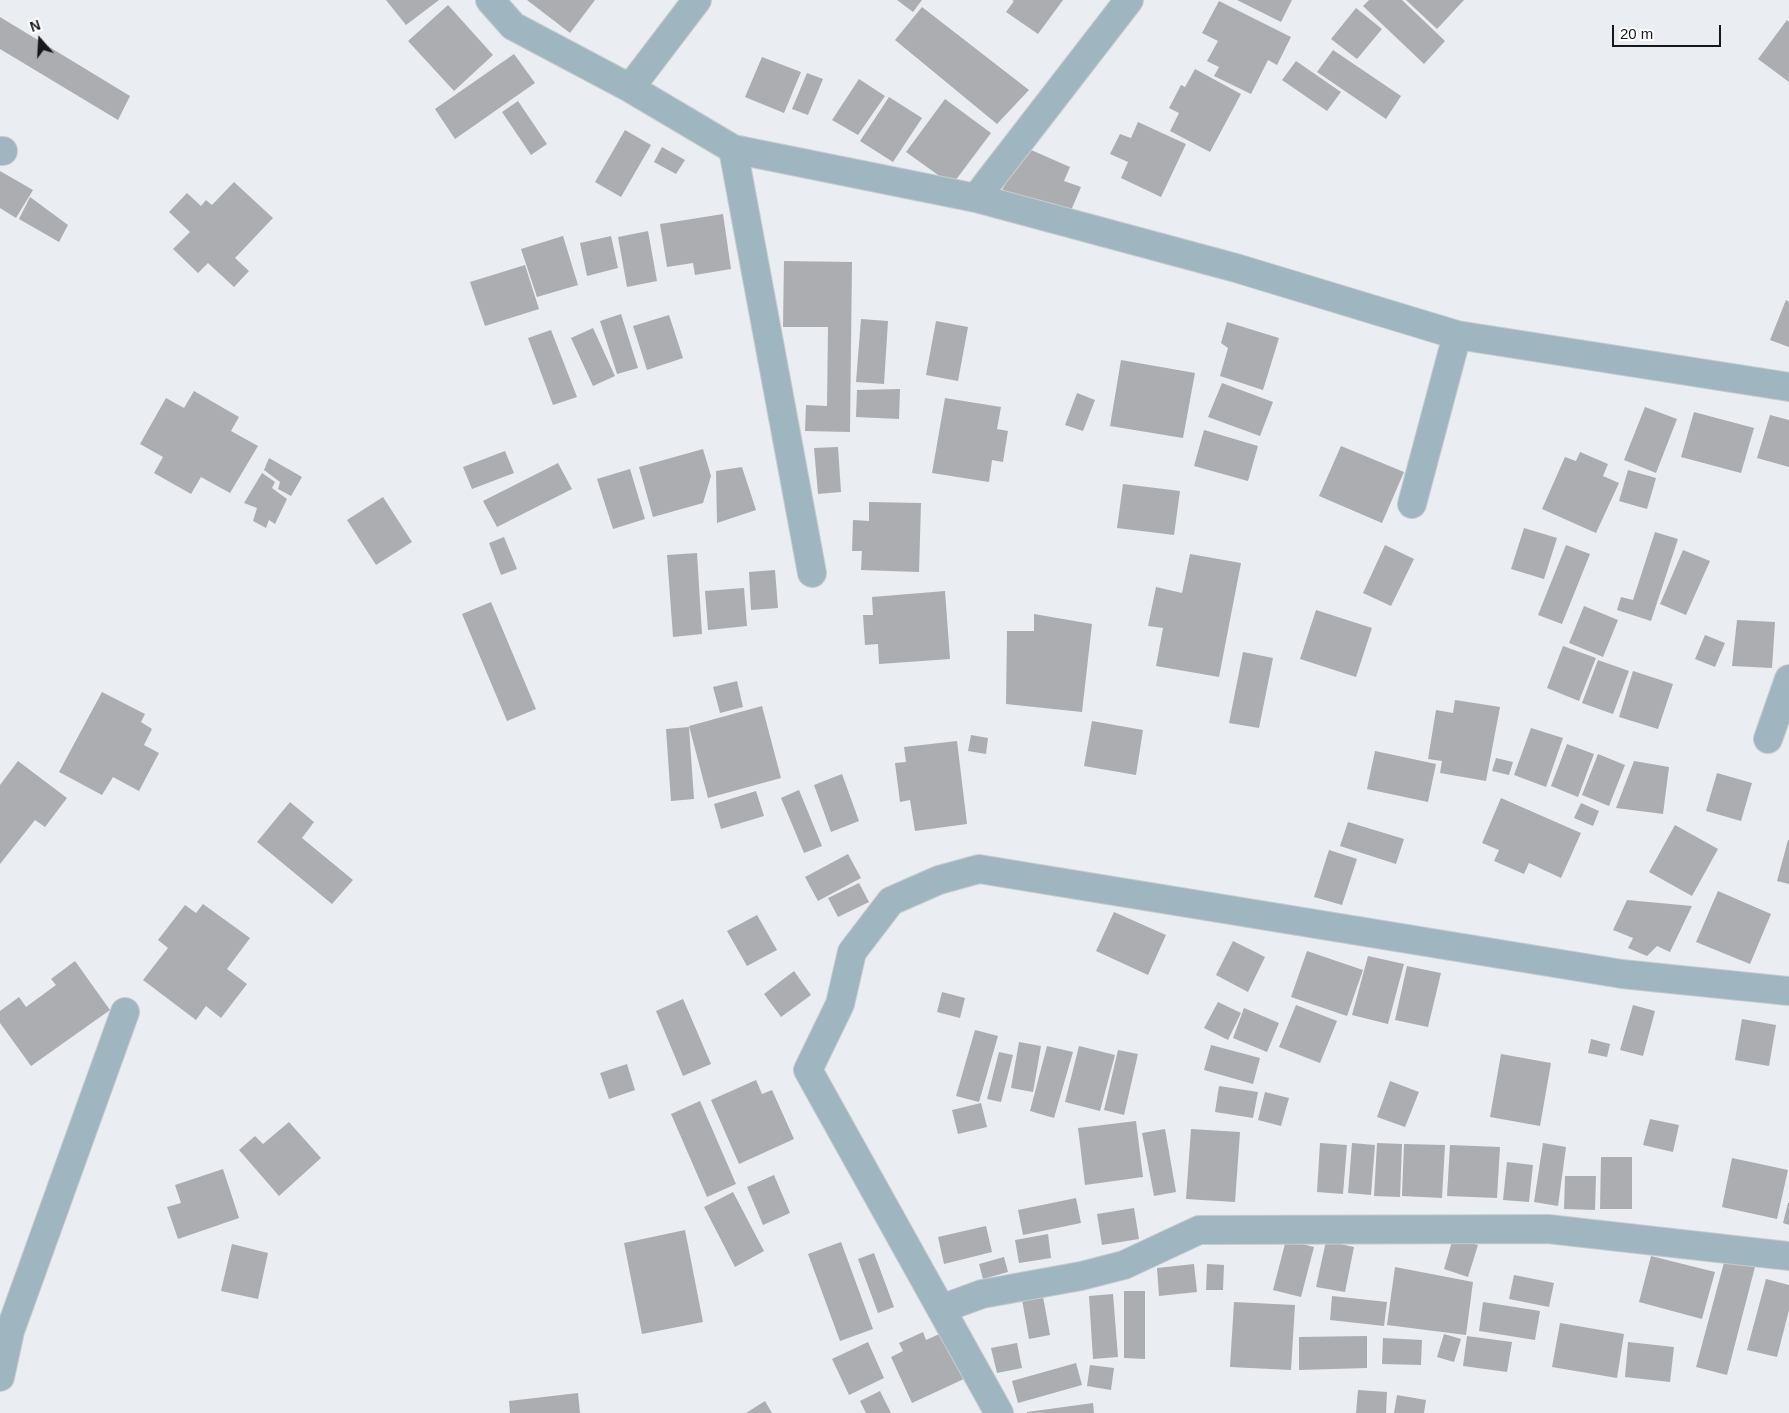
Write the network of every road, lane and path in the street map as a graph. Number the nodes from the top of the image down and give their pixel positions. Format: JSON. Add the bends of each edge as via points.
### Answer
{"nodes":[{"id":1,"x":490,"y":0,"type":"edge"},
{"id":2,"x":698,"y":0,"type":"edge"},
{"id":3,"x":1129,"y":0,"type":"edge"},
{"id":4,"x":630,"y":88,"type":"junction"},
{"id":5,"x":733,"y":149,"type":"junction"},
{"id":6,"x":976,"y":198,"type":"junction"},
{"id":7,"x":1457,"y":335,"type":"junction"},
{"id":8,"x":1789,"y":387,"type":"edge"},
{"id":9,"x":1412,"y":504,"type":"dead end"},
{"id":10,"x":812,"y":573,"type":"dead end"},
{"id":11,"x":1789,"y":679,"type":"edge"},
{"id":12,"x":1768,"y":740,"type":"dead end"},
{"id":13,"x":1789,"y":990,"type":"edge"},
{"id":14,"x":125,"y":1012,"type":"dead end"},
{"id":15,"x":1789,"y":1256,"type":"edge"},
{"id":16,"x":941,"y":1309,"type":"junction"},
{"id":17,"x":0,"y":1377,"type":"edge"},
{"id":18,"x":999,"y":1413,"type":"edge"}],
"edges":[{"from":1,"to":4,"type":"street","via":[[513,26]]},
{"from":2,"to":4,"type":"street"},
{"from":3,"to":6,"type":"street"},
{"from":4,"to":5,"type":"street"},
{"from":5,"to":6,"type":"street"},
{"from":5,"to":10,"type":"street"},
{"from":6,"to":7,"type":"street","via":[[1236,268]]},
{"from":7,"to":8,"type":"street"},
{"from":7,"to":9,"type":"street"},
{"from":11,"to":12,"type":"street"},
{"from":13,"to":16,"type":"street","via":[[1622,974],[979,869],[938,880],[891,901],[852,952],[840,1004],[808,1070]]},
{"from":14,"to":17,"type":"street","via":[[10,1331]]},
{"from":15,"to":16,"type":"street","via":[[1548,1229],[1199,1230],[1124,1265],[982,1294]]},
{"from":16,"to":18,"type":"street"}]}
